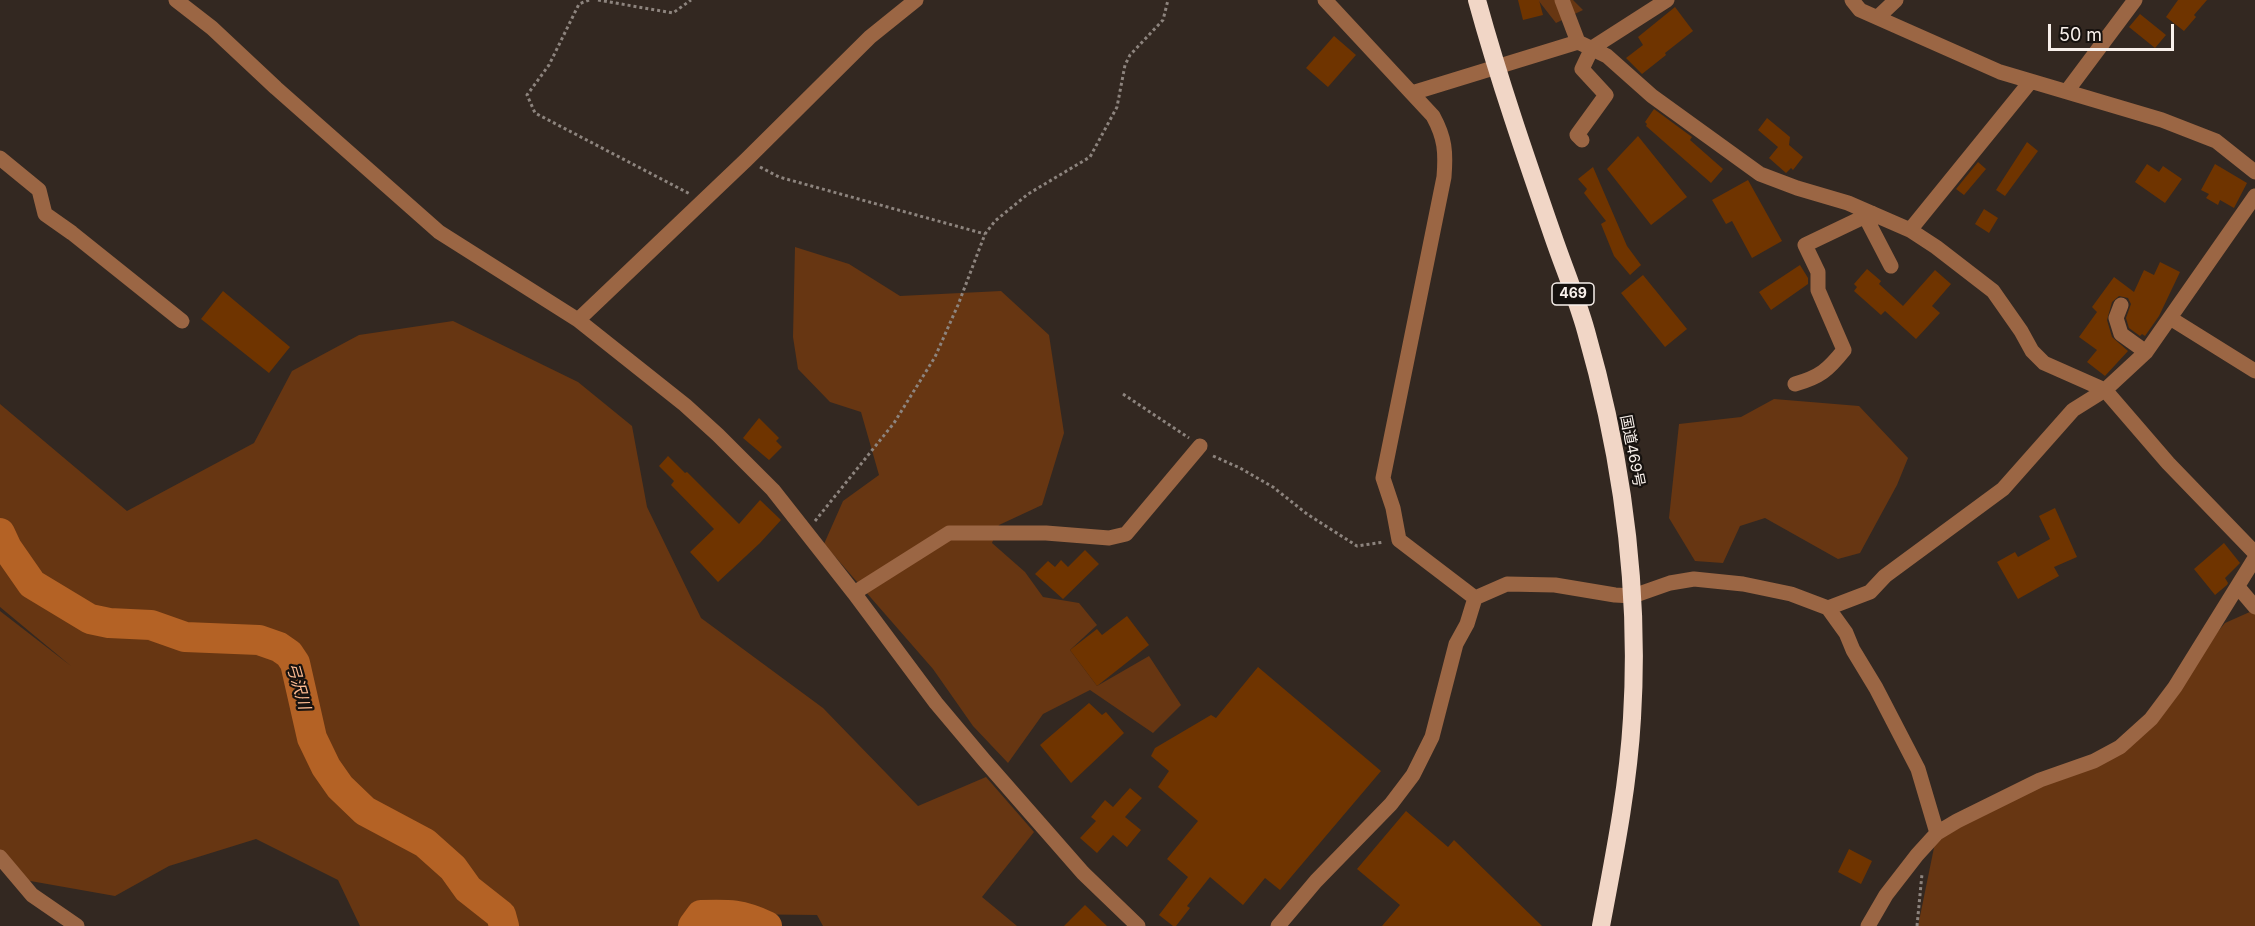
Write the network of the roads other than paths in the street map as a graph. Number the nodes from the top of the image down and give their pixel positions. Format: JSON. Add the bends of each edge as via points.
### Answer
{"nodes":[{"id":1,"x":176,"y":0,"type":"edge"},
{"id":2,"x":915,"y":0,"type":"edge"},
{"id":3,"x":1325,"y":0,"type":"edge"},
{"id":4,"x":1477,"y":0,"type":"edge"},
{"id":5,"x":1562,"y":0,"type":"edge"},
{"id":6,"x":1667,"y":0,"type":"edge"},
{"id":7,"x":1852,"y":0,"type":"edge"},
{"id":8,"x":1896,"y":0,"type":"edge"},
{"id":9,"x":2135,"y":0,"type":"edge"},
{"id":10,"x":1878,"y":17,"type":"junction"},
{"id":11,"x":1585,"y":45,"type":"junction"},
{"id":12,"x":1496,"y":68,"type":"junction"},
{"id":13,"x":2031,"y":81,"type":"junction"},
{"id":14,"x":2067,"y":91,"type":"junction"},
{"id":15,"x":1413,"y":93,"type":"junction"},
{"id":16,"x":1582,"y":140,"type":"dead end"},
{"id":17,"x":0,"y":158,"type":"edge"},
{"id":18,"x":2255,"y":172,"type":"edge"},
{"id":19,"x":2255,"y":196,"type":"edge"},
{"id":20,"x":1869,"y":215,"type":"junction"},
{"id":21,"x":1910,"y":230,"type":"junction"},
{"id":22,"x":1891,"y":266,"type":"dead end"},
{"id":23,"x":2121,"y":305,"type":"dead end"},
{"id":24,"x":2170,"y":318,"type":"junction"},
{"id":25,"x":578,"y":320,"type":"junction"},
{"id":26,"x":182,"y":321,"type":"dead end"},
{"id":27,"x":2146,"y":352,"type":"junction"},
{"id":28,"x":2255,"y":370,"type":"edge"},
{"id":29,"x":1796,"y":384,"type":"dead end"},
{"id":30,"x":2105,"y":390,"type":"junction"},
{"id":31,"x":1200,"y":446,"type":"road end"},
{"id":32,"x":2255,"y":553,"type":"edge"},
{"id":33,"x":2255,"y":558,"type":"edge"},
{"id":34,"x":2238,"y":587,"type":"junction"},
{"id":35,"x":854,"y":593,"type":"junction"},
{"id":36,"x":1634,"y":596,"type":"junction"},
{"id":37,"x":1474,"y":598,"type":"junction"},
{"id":38,"x":2255,"y":607,"type":"edge"},
{"id":39,"x":1828,"y":608,"type":"junction"},
{"id":40,"x":1938,"y":833,"type":"junction"},
{"id":41,"x":0,"y":857,"type":"edge"},
{"id":42,"x":77,"y":926,"type":"edge"},
{"id":43,"x":1138,"y":926,"type":"edge"},
{"id":44,"x":1278,"y":926,"type":"edge"},
{"id":45,"x":1601,"y":926,"type":"edge"},
{"id":46,"x":1868,"y":926,"type":"edge"}],
"edges":[{"from":1,"to":25,"type":"street","via":[[439,232]]},
{"from":2,"to":25,"type":"street","via":[[870,37]]},
{"from":3,"to":15,"type":"street"},
{"from":4,"to":12,"type":"highway","name":"国道469号","number":"469"},
{"from":5,"to":11,"type":"street"},
{"from":6,"to":11,"type":"street"},
{"from":7,"to":10,"type":"street","via":[[1860,10]]},
{"from":8,"to":10,"type":"street"},
{"from":9,"to":14,"type":"street"},
{"from":10,"to":13,"type":"street","via":[[2000,72]]},
{"from":11,"to":12,"type":"street"},
{"from":11,"to":16,"type":"street","via":[[1582,69],[1606,95],[1576,135]]},
{"from":11,"to":20,"type":"street","via":[[1607,56],[1652,96],[1760,174],[1848,203]]},
{"from":12,"to":15,"type":"street"},
{"from":12,"to":36,"type":"highway","name":"国道469号","number":"469","via":[[1586,330],[1611,431]]},
{"from":13,"to":14,"type":"street"},
{"from":13,"to":21,"type":"street"},
{"from":14,"to":18,"type":"street","via":[[2216,141]]},
{"from":15,"to":37,"type":"street","via":[[1433,116],[1446,154],[1383,478],[1399,540]]},
{"from":17,"to":26,"type":"street","via":[[39,190],[45,214]]},
{"from":19,"to":24,"type":"street"},
{"from":20,"to":21,"type":"street"},
{"from":20,"to":22,"type":"street"},
{"from":20,"to":29,"type":"street","via":[[1805,245],[1818,272],[1818,290],[1844,350],[1816,378]]},
{"from":21,"to":30,"type":"street","via":[[1993,291],[2044,363]]},
{"from":23,"to":27,"type":"street","via":[[2116,318],[2121,334]]},
{"from":24,"to":27,"type":"street"},
{"from":24,"to":28,"type":"street"},
{"from":25,"to":35,"type":"street","via":[[718,435],[772,490]]},
{"from":27,"to":30,"type":"street"},
{"from":30,"to":32,"type":"street","via":[[2168,463]]},
{"from":30,"to":39,"type":"street","via":[[2073,410],[2003,489],[1885,576],[1870,592]]},
{"from":31,"to":35,"type":"street","via":[[1126,534],[1109,538],[1046,533],[949,533]]},
{"from":33,"to":34,"type":"street"},
{"from":34,"to":38,"type":"street"},
{"from":34,"to":40,"type":"street","via":[[2175,687],[2151,719],[2120,747],[2094,761],[2040,780]]},
{"from":35,"to":43,"type":"street","via":[[984,760],[1083,873]]},
{"from":36,"to":37,"type":"street","via":[[1554,585],[1507,584]]},
{"from":36,"to":39,"type":"street","via":[[1694,579],[1791,594]]},
{"from":36,"to":45,"type":"highway","name":"国道469号","number":"469","via":[[1632,719],[1620,824]]},
{"from":37,"to":44,"type":"street","via":[[1456,644],[1432,737],[1413,775]]},
{"from":39,"to":40,"type":"street","via":[[1846,633],[1918,769]]},
{"from":40,"to":46,"type":"street","via":[[1886,895]]},
{"from":41,"to":42,"type":"street","via":[[32,895]]}]}
